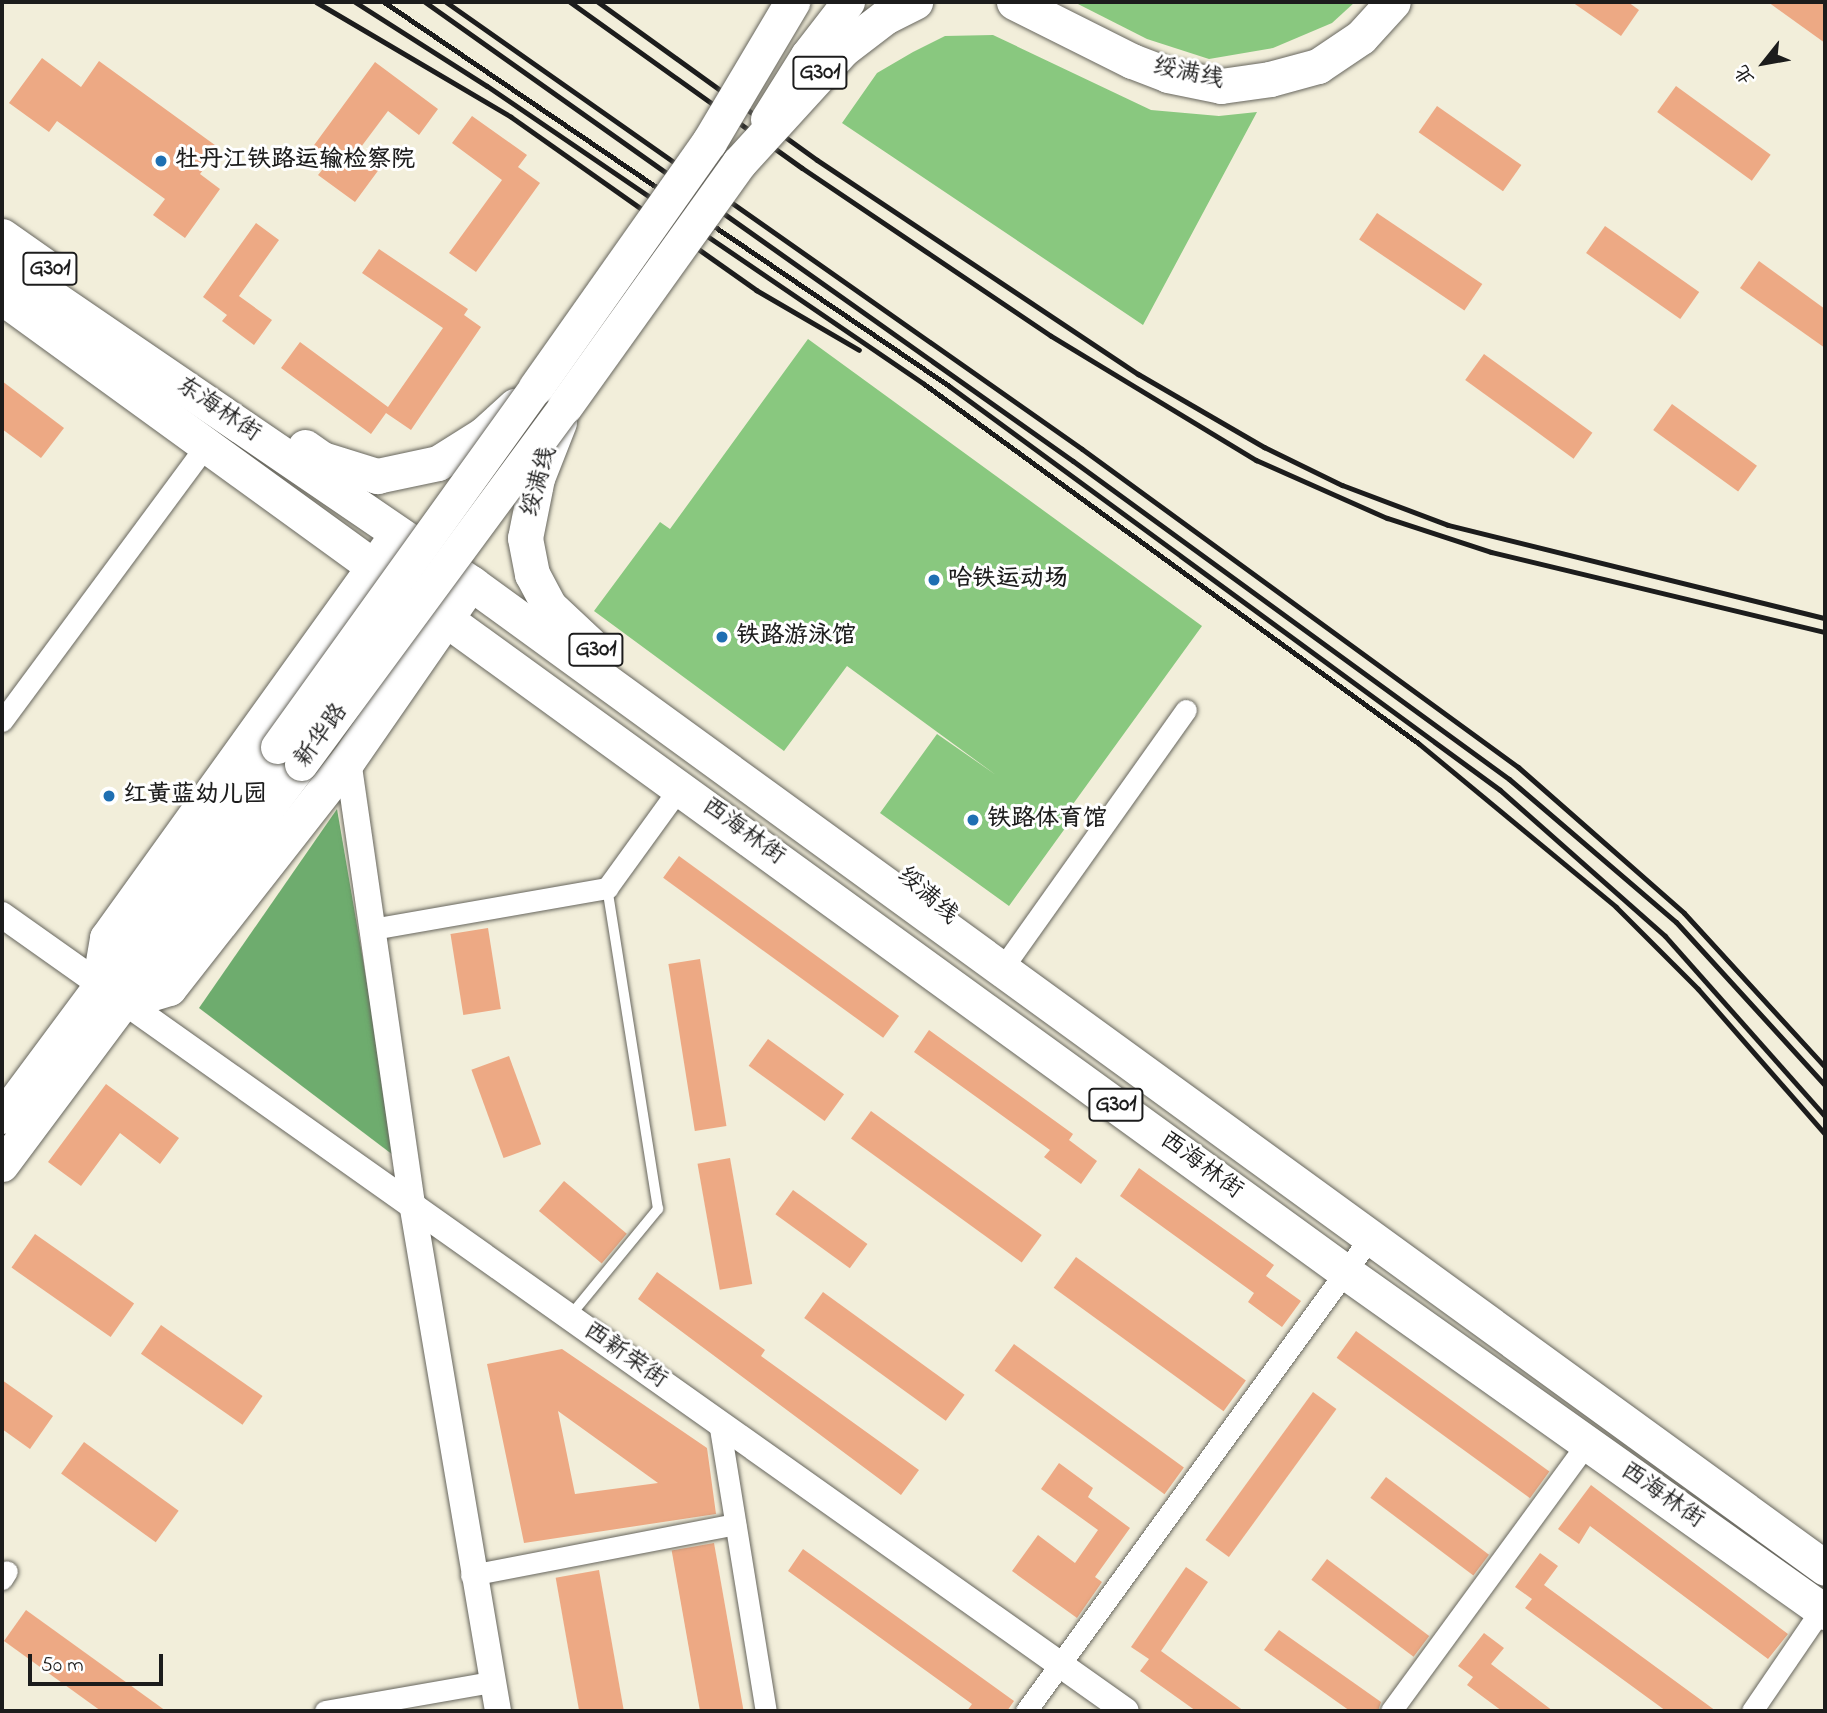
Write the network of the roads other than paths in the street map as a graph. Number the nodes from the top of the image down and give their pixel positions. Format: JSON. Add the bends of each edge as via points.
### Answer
{"nodes":[{"id":1,"x":792,"y":2,"type":"edge"},
{"id":2,"x":821,"y":2,"type":"edge"},
{"id":3,"x":848,"y":2,"type":"edge"},
{"id":4,"x":915,"y":2,"type":"edge"},
{"id":5,"x":1014,"y":2,"type":"edge"},
{"id":6,"x":1393,"y":2,"type":"edge"},
{"id":7,"x":709,"y":142,"type":"junction"},
{"id":8,"x":739,"y":163,"type":"junction"},
{"id":9,"x":2,"y":236,"type":"edge"},
{"id":10,"x":2,"y":264,"type":"edge"},
{"id":11,"x":2,"y":297,"type":"edge"},
{"id":12,"x":536,"y":387,"type":"junction"},
{"id":13,"x":565,"y":406,"type":"junction"},
{"id":14,"x":207,"y":444,"type":"junction"},
{"id":15,"x":398,"y":531,"type":"junction"},
{"id":16,"x":434,"y":557,"type":"joint"},
{"id":17,"x":376,"y":565,"type":"junction"},
{"id":18,"x":471,"y":583,"type":"junction"},
{"id":19,"x":411,"y":591,"type":"joint"},
{"id":20,"x":447,"y":617,"type":"junction"},
{"id":21,"x":1186,"y":710,"type":"dead end"},
{"id":22,"x":2,"y":721,"type":"edge"},
{"id":23,"x":289,"y":756,"type":"junction"},
{"id":24,"x":348,"y":760,"type":"junction"},
{"id":25,"x":680,"y":787,"type":"junction"},
{"id":26,"x":607,"y":888,"type":"junction"},
{"id":27,"x":2,"y":915,"type":"edge"},
{"id":28,"x":372,"y":929,"type":"junction"},
{"id":29,"x":997,"y":967,"type":"junction"},
{"id":30,"x":111,"y":994,"type":"junction"},
{"id":31,"x":2,"y":1117,"type":"edge"},
{"id":32,"x":2,"y":1165,"type":"edge"},
{"id":33,"x":412,"y":1203,"type":"junction"},
{"id":34,"x":1369,"y":1239,"type":"junction"},
{"id":35,"x":1345,"y":1271,"type":"junction"},
{"id":36,"x":570,"y":1317,"type":"junction"},
{"id":37,"x":719,"y":1422,"type":"junction"},
{"id":38,"x":1587,"y":1443,"type":"junction"},
{"id":39,"x":735,"y":1524,"type":"junction"},
{"id":40,"x":1825,"y":1568,"type":"edge"},
{"id":41,"x":471,"y":1575,"type":"junction"},
{"id":42,"x":1823,"y":1611,"type":"edge"},
{"id":43,"x":1060,"y":1665,"type":"junction"},
{"id":44,"x":492,"y":1682,"type":"junction"},
{"id":45,"x":325,"y":1711,"type":"edge"},
{"id":46,"x":498,"y":1711,"type":"edge"},
{"id":47,"x":766,"y":1711,"type":"edge"},
{"id":48,"x":1026,"y":1711,"type":"edge"},
{"id":49,"x":1126,"y":1711,"type":"edge"},
{"id":50,"x":1391,"y":1711,"type":"edge"},
{"id":51,"x":1752,"y":1711,"type":"edge"}],
"edges":[{"from":1,"to":7,"type":"highway","number":"G301","bridge":true},
{"from":2,"to":7,"type":"main road","bridge":true},
{"from":3,"to":8,"type":"main road","bridge":true,"via":[[807,55]]},
{"from":4,"to":8,"type":"highway","name":"绥满线","number":"G301","bridge":true,"via":[[843,49]]},
{"from":5,"to":6,"type":"highway","name":"绥满线","via":[[1132,61],[1168,75],[1220,86],[1270,79],[1318,65],[1361,37]]},
{"from":7,"to":12,"type":"highway","number":"G301","bridge":true},
{"from":8,"to":13,"type":"highway","name":"绥满线","number":"G301","bridge":true},
{"from":9,"to":12,"type":"highway","number":"G301","bridge":true,"via":[[322,459],[377,476],[438,463],[484,434]]},
{"from":10,"to":15,"type":"highway","name":"东海林街","number":"G301"},
{"from":11,"to":14,"type":"highway","name":"东海林街","number":"G301"},
{"from":12,"to":23,"type":"main road","name":"新华路","bridge":true},
{"from":13,"to":23,"type":"main road","name":"新华路","bridge":true},
{"from":13,"to":29,"type":"highway","name":"绥满线","number":"G301","bridge":true,"via":[[537,478],[525,538],[532,575],[549,606],[581,640],[820,812],[941,906]]},
{"from":14,"to":17,"type":"highway","name":"东海林街","number":"G301"},
{"from":14,"to":22,"type":"street"},
{"from":15,"to":16,"type":"highway","name":"东海林街","number":"G301"},
{"from":15,"to":17,"type":"highway"},
{"from":16,"to":18,"type":"highway","name":"西海林街","number":"G301"},
{"from":17,"to":19,"type":"highway","name":"东海林街","number":"G301"},
{"from":17,"to":30,"type":"highway","via":[[107,938]]},
{"from":18,"to":20,"type":"highway"},
{"from":18,"to":29,"type":"highway","name":"西海林街","number":"G301"},
{"from":19,"to":20,"type":"highway","name":"西海林街","number":"G301"},
{"from":20,"to":24,"type":"highway"},
{"from":20,"to":25,"type":"highway","name":"西海林街","number":"G301"},
{"from":21,"to":29,"type":"street"},
{"from":23,"to":30,"type":"main road"},
{"from":24,"to":28,"type":"street"},
{"from":24,"to":30,"type":"highway","via":[[169,988]]},
{"from":25,"to":26,"type":"street"},
{"from":25,"to":35,"type":"highway","name":"西海林街","number":"G301"},
{"from":26,"to":28,"type":"street"},
{"from":26,"to":36,"type":"lane","via":[[658,1209]]},
{"from":27,"to":30,"type":"street","name":"西新荣街"},
{"from":28,"to":33,"type":"street"},
{"from":29,"to":34,"type":"highway","name":"西海林街","number":"G301"},
{"from":30,"to":31,"type":"main road"},
{"from":30,"to":32,"type":"main road"},
{"from":30,"to":33,"type":"street","name":"西新荣街"},
{"from":33,"to":36,"type":"street","name":"西新荣街"},
{"from":33,"to":41,"type":"street"},
{"from":34,"to":35,"type":"street"},
{"from":34,"to":40,"type":"highway","name":"西海林街","number":"G301"},
{"from":35,"to":38,"type":"highway","name":"西海林街","number":"G301"},
{"from":35,"to":43,"type":"street"},
{"from":36,"to":37,"type":"street","name":"西新荣街"},
{"from":37,"to":39,"type":"street"},
{"from":37,"to":43,"type":"street","name":"西新荣街"},
{"from":38,"to":42,"type":"highway","name":"西海林街","number":"G301"},
{"from":38,"to":50,"type":"street"},
{"from":39,"to":41,"type":"street"},
{"from":39,"to":47,"type":"street"},
{"from":41,"to":44,"type":"street"},
{"from":42,"to":51,"type":"street"},
{"from":43,"to":48,"type":"street"},
{"from":43,"to":49,"type":"street","name":"西新荣街"},
{"from":44,"to":45,"type":"street"},
{"from":44,"to":46,"type":"street"}]}
